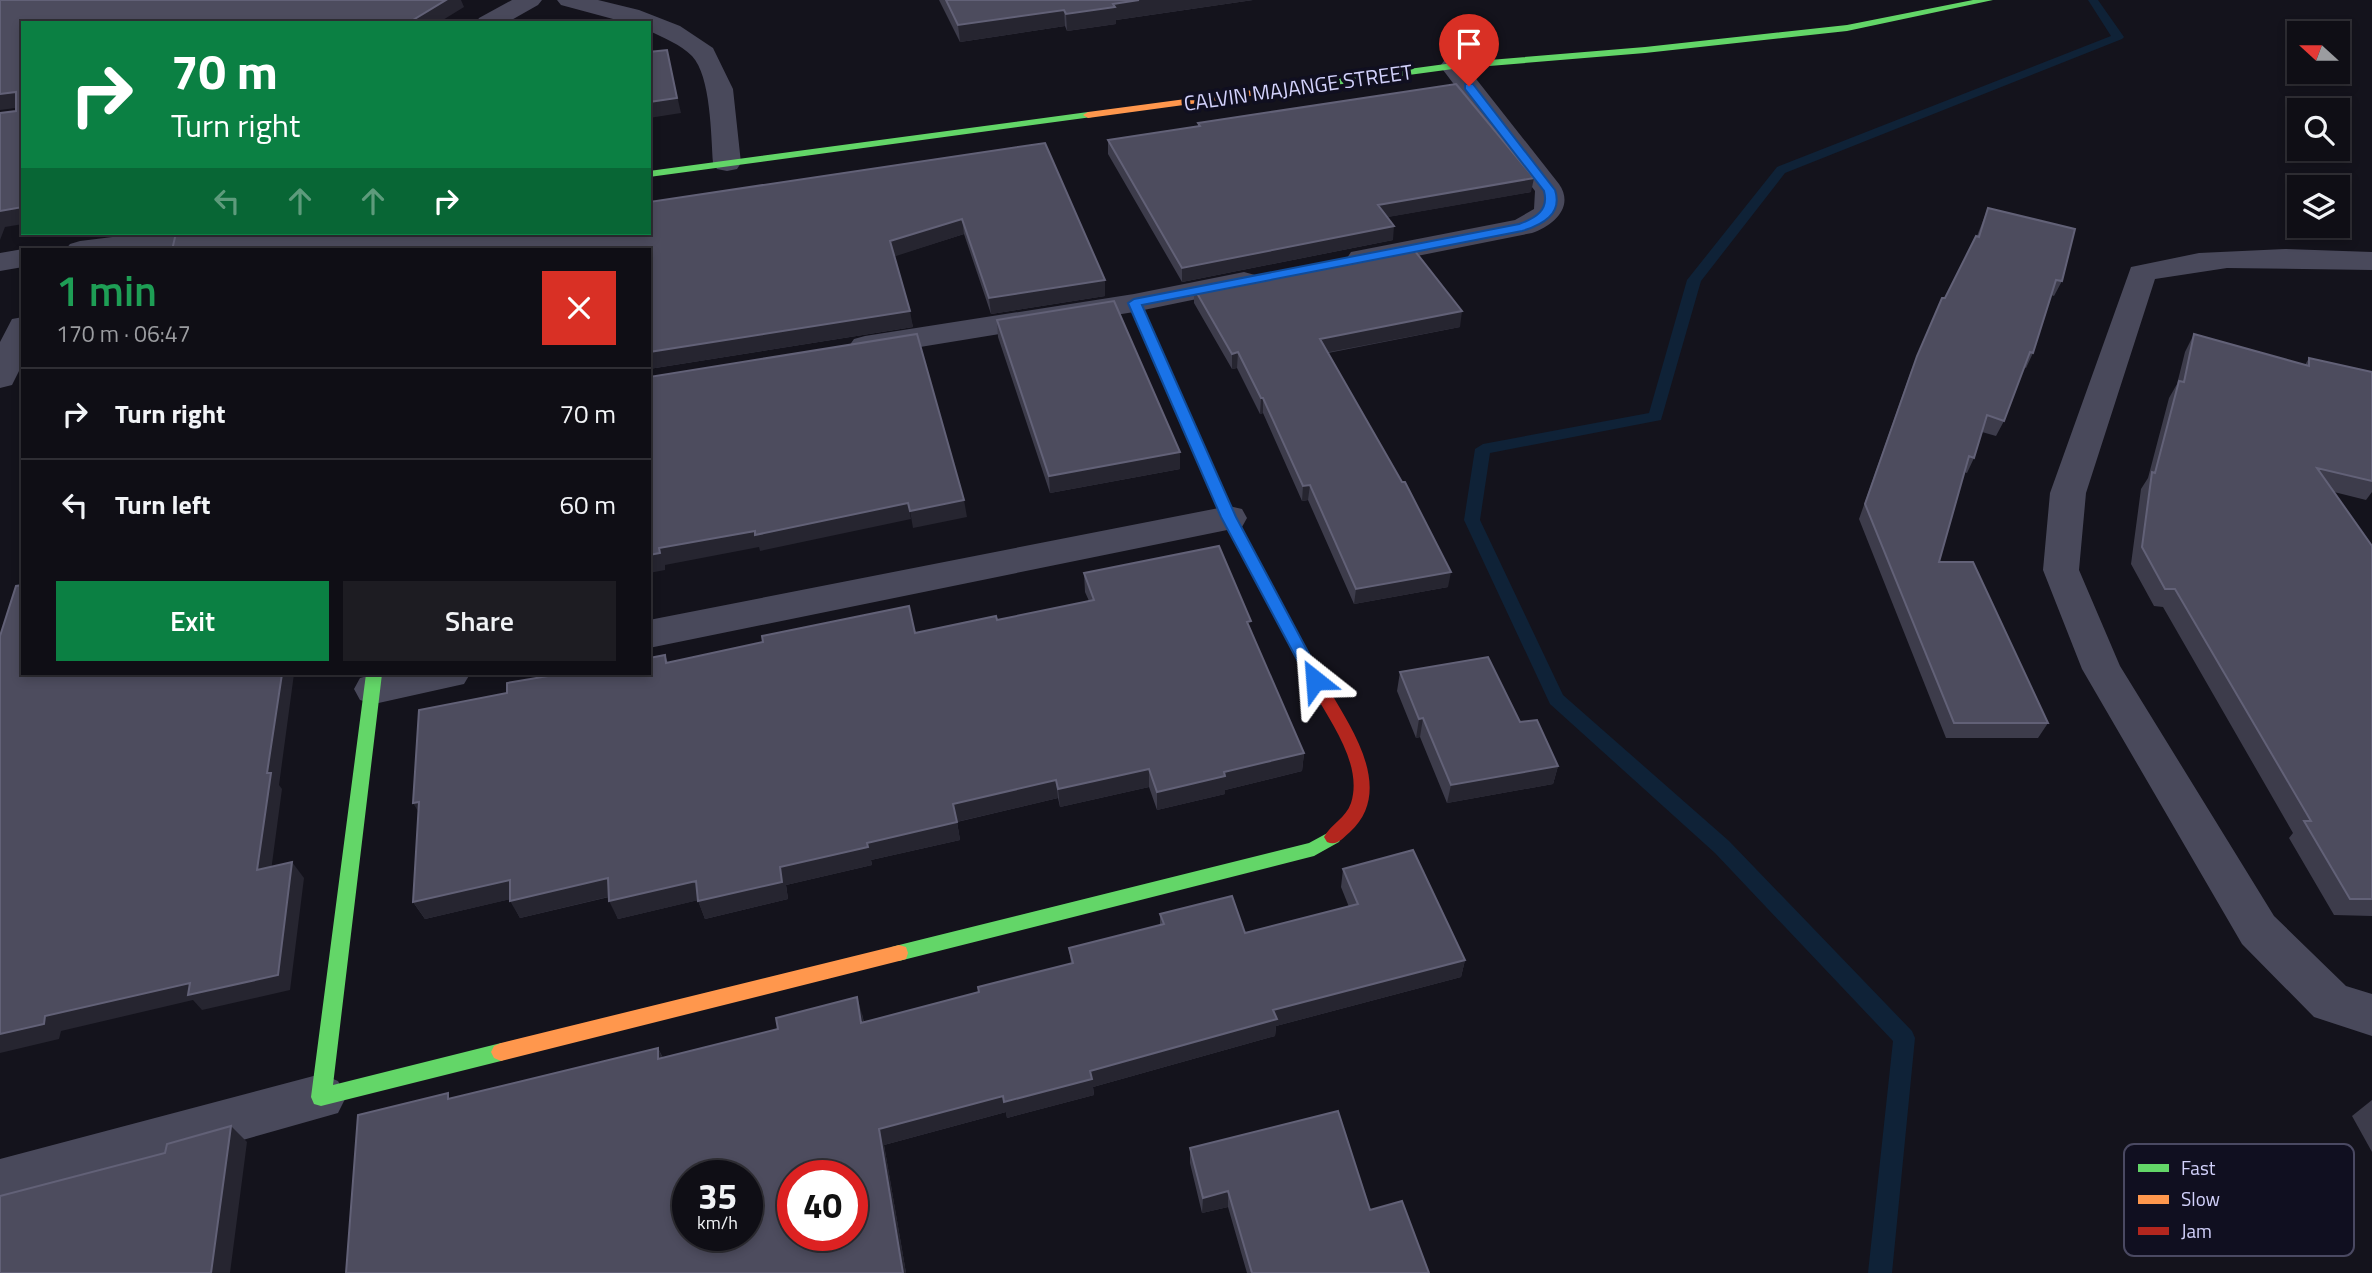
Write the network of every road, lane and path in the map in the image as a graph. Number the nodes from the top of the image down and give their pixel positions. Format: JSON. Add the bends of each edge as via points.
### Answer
{"nodes":[{"id":1,"x":530,"y":0,"type":"edge"},
{"id":2,"x":569,"y":0,"type":"edge"},
{"id":3,"x":1988,"y":0,"type":"edge"},
{"id":4,"x":492,"y":21,"type":"edge"},
{"id":5,"x":646,"y":21,"type":"edge"},
{"id":6,"x":651,"y":23,"type":"edge"},
{"id":7,"x":1453,"y":66,"type":"junction"},
{"id":8,"x":727,"y":163,"type":"junction"},
{"id":9,"x":651,"y":174,"type":"edge"},
{"id":10,"x":196,"y":235,"type":"edge"},
{"id":11,"x":95,"y":248,"type":"edge"},
{"id":12,"x":21,"y":258,"type":"edge"},
{"id":13,"x":2372,"y":261,"type":"edge"},
{"id":14,"x":0,"y":262,"type":"edge"},
{"id":15,"x":1335,"y":264,"type":"edge"},
{"id":16,"x":1268,"y":276,"type":"edge"},
{"id":17,"x":1134,"y":303,"type":"junction"},
{"id":18,"x":21,"y":331,"type":"edge"},
{"id":19,"x":838,"y":351,"type":"edge"},
{"id":20,"x":0,"y":378,"type":"edge"},
{"id":21,"x":1229,"y":517,"type":"junction"},
{"id":22,"x":651,"y":634,"type":"edge"},
{"id":23,"x":439,"y":675,"type":"edge"},
{"id":24,"x":374,"y":681,"type":"edge"},
{"id":25,"x":2372,"y":1015,"type":"edge"},
{"id":26,"x":321,"y":1097,"type":"junction"},
{"id":27,"x":0,"y":1184,"type":"edge"}],
"edges":[{"from":1,"to":4,"type":"street"},
{"from":2,"to":5,"type":"street"},
{"from":3,"to":7,"type":"street","name":"CALVIN MAJANGE STREET","via":[[1847,28]]},
{"from":6,"to":8,"type":"street","via":[[704,53],[720,89]]},
{"from":7,"to":8,"type":"street","name":"CALVIN MAJANGE STREET"},
{"from":7,"to":15,"type":"street","via":[[1549,190],[1548,211],[1539,221],[1522,227]]},
{"from":8,"to":9,"type":"street","name":"CALVIN MAJANGE STREET"},
{"from":10,"to":11,"type":"street"},
{"from":12,"to":14,"type":"street"},
{"from":13,"to":25,"type":"street","via":[[2212,259],[2142,273],[2067,493],[2061,570],[2102,669],[2258,930],[2331,1002]]},
{"from":16,"to":17,"type":"street"},
{"from":17,"to":19,"type":"street"},
{"from":17,"to":21,"type":"street"},
{"from":18,"to":20,"type":"street"},
{"from":21,"to":22,"type":"street"},
{"from":21,"to":26,"type":"street","via":[[1360,763],[1364,788],[1359,808],[1345,831],[1314,849],[1251,866]]},
{"from":23,"to":24,"type":"street"},
{"from":24,"to":26,"type":"street"},
{"from":26,"to":27,"type":"street"}]}
